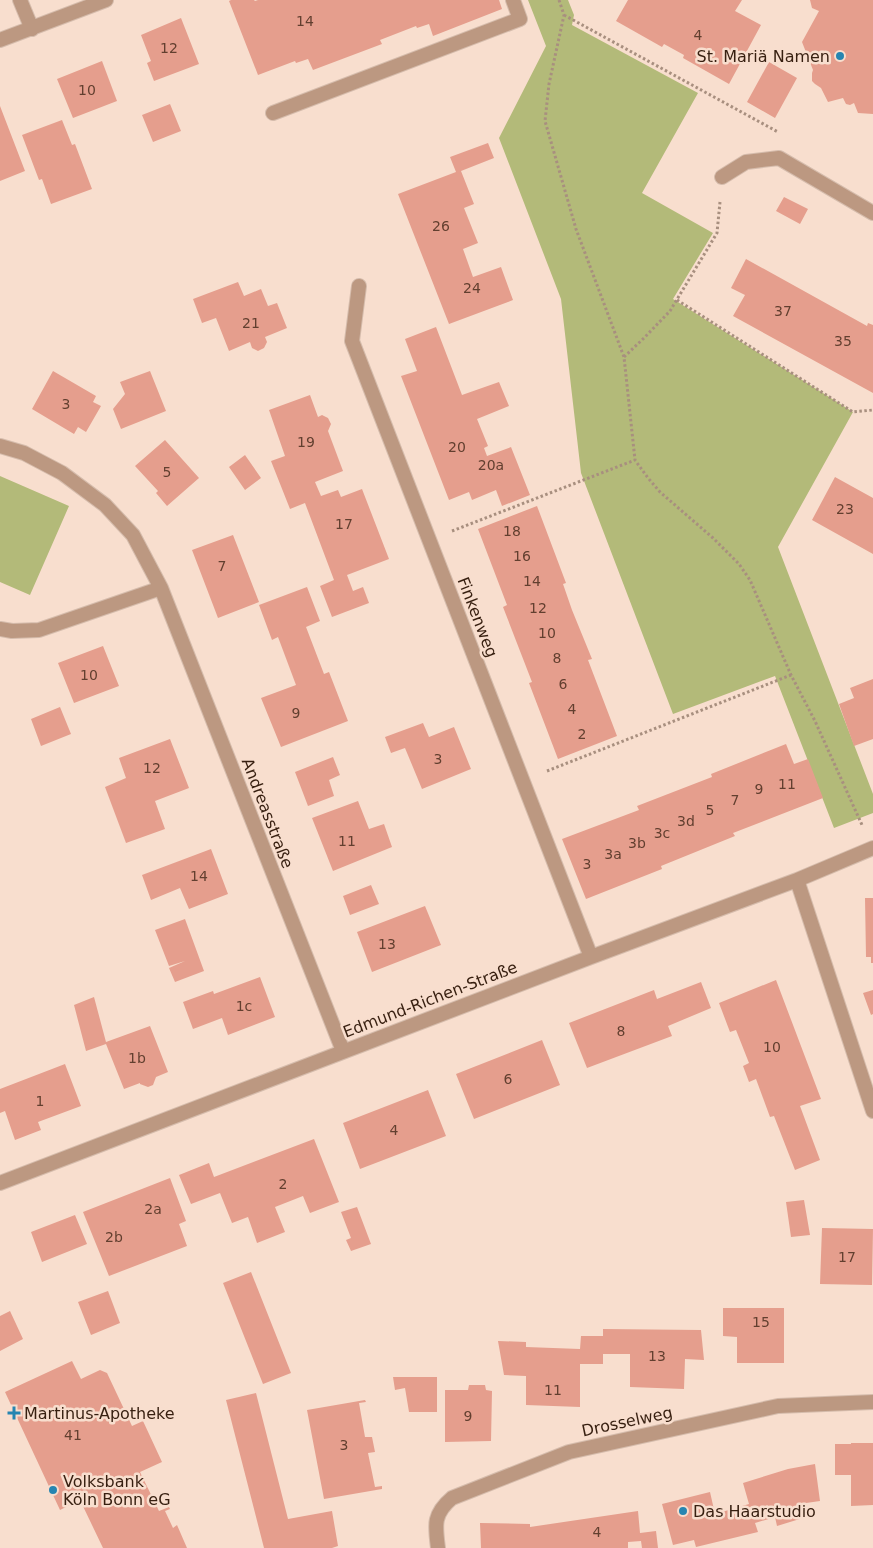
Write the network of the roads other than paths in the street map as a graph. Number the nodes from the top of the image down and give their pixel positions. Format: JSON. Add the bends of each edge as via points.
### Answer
{"nodes":[{"id":1,"x":20,"y":0,"type":"edge"},
{"id":2,"x":106,"y":0,"type":"edge"},
{"id":3,"x":514,"y":0,"type":"edge"},
{"id":4,"x":32,"y":28,"type":"junction"},
{"id":5,"x":0,"y":40,"type":"edge"},
{"id":6,"x":272,"y":113,"type":"dead end"},
{"id":7,"x":722,"y":177,"type":"road end"},
{"id":8,"x":873,"y":213,"type":"edge"},
{"id":9,"x":358,"y":286,"type":"dead end"},
{"id":10,"x":0,"y":446,"type":"edge"},
{"id":11,"x":161,"y":588,"type":"junction"},
{"id":12,"x":0,"y":629,"type":"edge"},
{"id":13,"x":873,"y":848,"type":"edge"},
{"id":14,"x":797,"y":880,"type":"junction"},
{"id":15,"x":591,"y":957,"type":"junction"},
{"id":16,"x":343,"y":1051,"type":"junction"},
{"id":17,"x":873,"y":1111,"type":"edge"},
{"id":18,"x":0,"y":1183,"type":"edge"},
{"id":19,"x":873,"y":1402,"type":"edge"},
{"id":20,"x":438,"y":1548,"type":"edge"}],
"edges":[{"from":1,"to":4,"type":"street"},
{"from":2,"to":4,"type":"street"},
{"from":3,"to":6,"type":"street","via":[[520,19]]},
{"from":4,"to":5,"type":"street"},
{"from":7,"to":8,"type":"street","via":[[746,162],[779,158]]},
{"from":9,"to":15,"type":"street","name":"Finkenweg","via":[[352,341]]},
{"from":10,"to":11,"type":"street","name":"Andreasstraße","via":[[24,453],[62,473],[105,505],[133,535]]},
{"from":11,"to":12,"type":"street","via":[[39,630]]},
{"from":11,"to":16,"type":"street","name":"Andreasstraße"},
{"from":13,"to":14,"type":"street","name":"Edmund-Richen-Straße"},
{"from":14,"to":15,"type":"street","name":"Edmund-Richen-Straße"},
{"from":14,"to":17,"type":"street"},
{"from":15,"to":16,"type":"street","name":"Edmund-Richen-Straße"},
{"from":16,"to":18,"type":"street","name":"Edmund-Richen-Straße"},
{"from":19,"to":20,"type":"street","name":"Drosselweg","via":[[778,1406],[569,1452],[452,1498],[437,1516]]}]}
